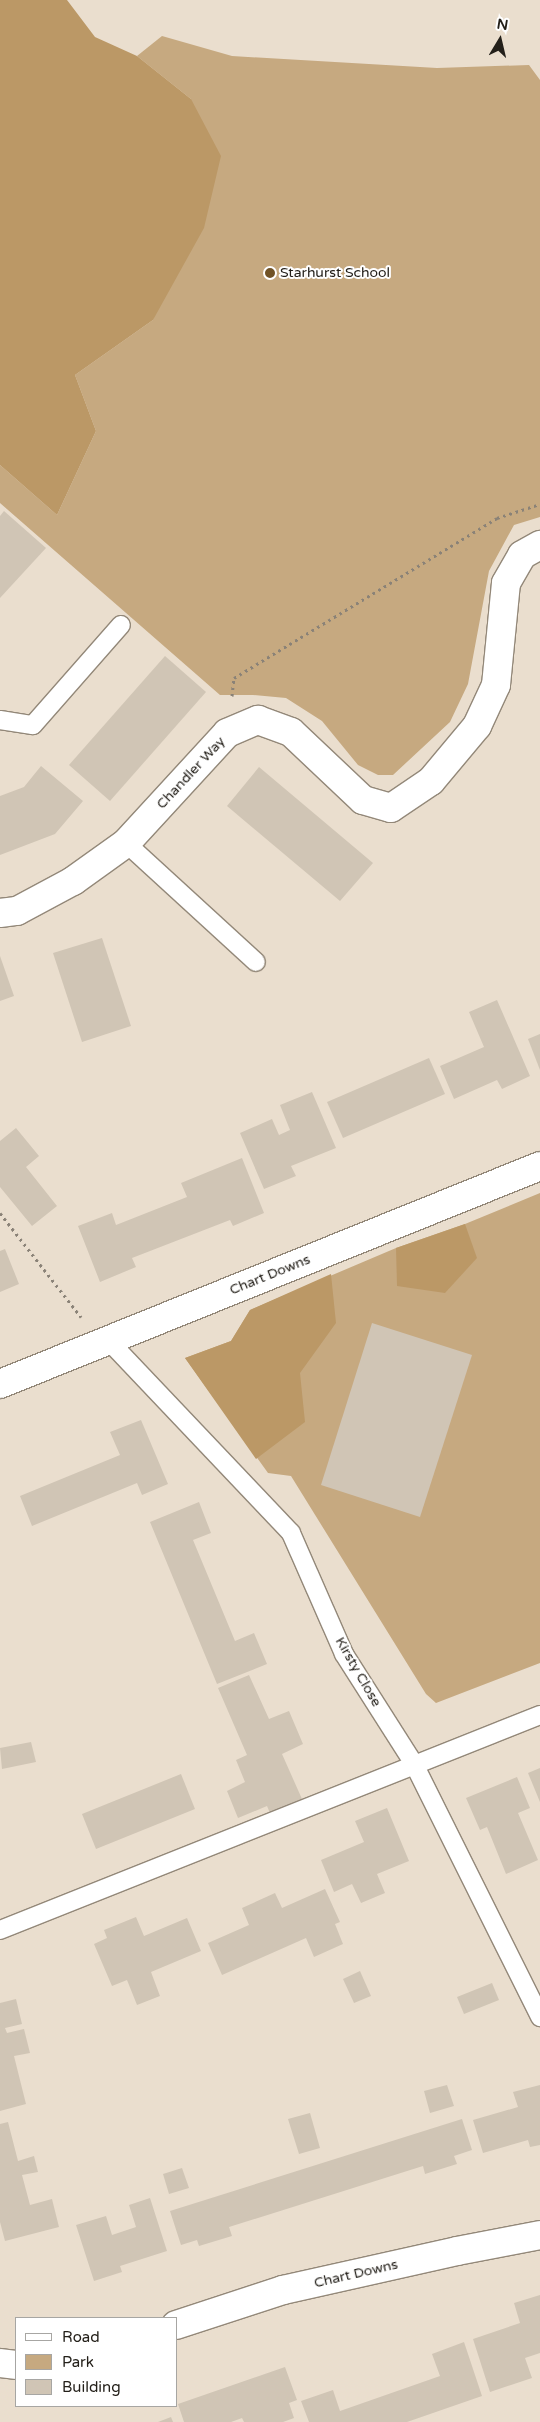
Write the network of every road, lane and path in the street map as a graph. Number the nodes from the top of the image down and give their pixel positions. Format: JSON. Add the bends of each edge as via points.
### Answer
{"nodes":[{"id":1,"x":540,"y":504,"type":"edge"},
{"id":2,"x":540,"y":545,"type":"edge"},
{"id":3,"x":121,"y":625,"type":"dead end"},
{"id":4,"x":0,"y":720,"type":"edge"},
{"id":5,"x":227,"y":733,"type":"junction"},
{"id":6,"x":126,"y":843,"type":"junction"},
{"id":7,"x":0,"y":913,"type":"edge"},
{"id":8,"x":256,"y":962,"type":"dead end"},
{"id":9,"x":540,"y":1166,"type":"edge"},
{"id":10,"x":0,"y":1213,"type":"edge"},
{"id":11,"x":108,"y":1340,"type":"junction"},
{"id":12,"x":0,"y":1384,"type":"edge"},
{"id":13,"x":540,"y":1715,"type":"edge"},
{"id":14,"x":414,"y":1764,"type":"junction"},
{"id":15,"x":0,"y":1930,"type":"edge"},
{"id":16,"x":540,"y":2017,"type":"edge"},
{"id":17,"x":540,"y":2235,"type":"edge"},
{"id":18,"x":178,"y":2324,"type":"edge"},
{"id":19,"x":0,"y":2363,"type":"edge"},
{"id":20,"x":15,"y":2365,"type":"edge"}],
"edges":[{"from":1,"to":5,"type":"path","via":[[497,518],[234,678]]},
{"from":2,"to":5,"type":"street","name":"Chandler Way","via":[[522,555],[506,583],[496,685],[478,726],[431,781],[391,808],[363,800],[292,732],[258,720]]},
{"from":3,"to":4,"type":"lane","via":[[33,725]]},
{"from":5,"to":6,"type":"street","name":"Chandler Way"},
{"from":6,"to":7,"type":"street","name":"Chandler Way","via":[[73,882],[17,911]]},
{"from":6,"to":8,"type":"lane"},
{"from":9,"to":11,"type":"street","name":"Chart Downs"},
{"from":10,"to":11,"type":"path","via":[[83,1319]]},
{"from":11,"to":12,"type":"street","name":"Chart Downs"},
{"from":11,"to":14,"type":"lane","name":"Kirsty Close","via":[[291,1533],[344,1654]]},
{"from":13,"to":14,"type":"lane"},
{"from":14,"to":15,"type":"lane"},
{"from":14,"to":16,"type":"lane","name":"Kirsty Close"},
{"from":17,"to":18,"type":"street","name":"Chart Downs","via":[[457,2250],[283,2290]]},
{"from":19,"to":20,"type":"street"}]}
